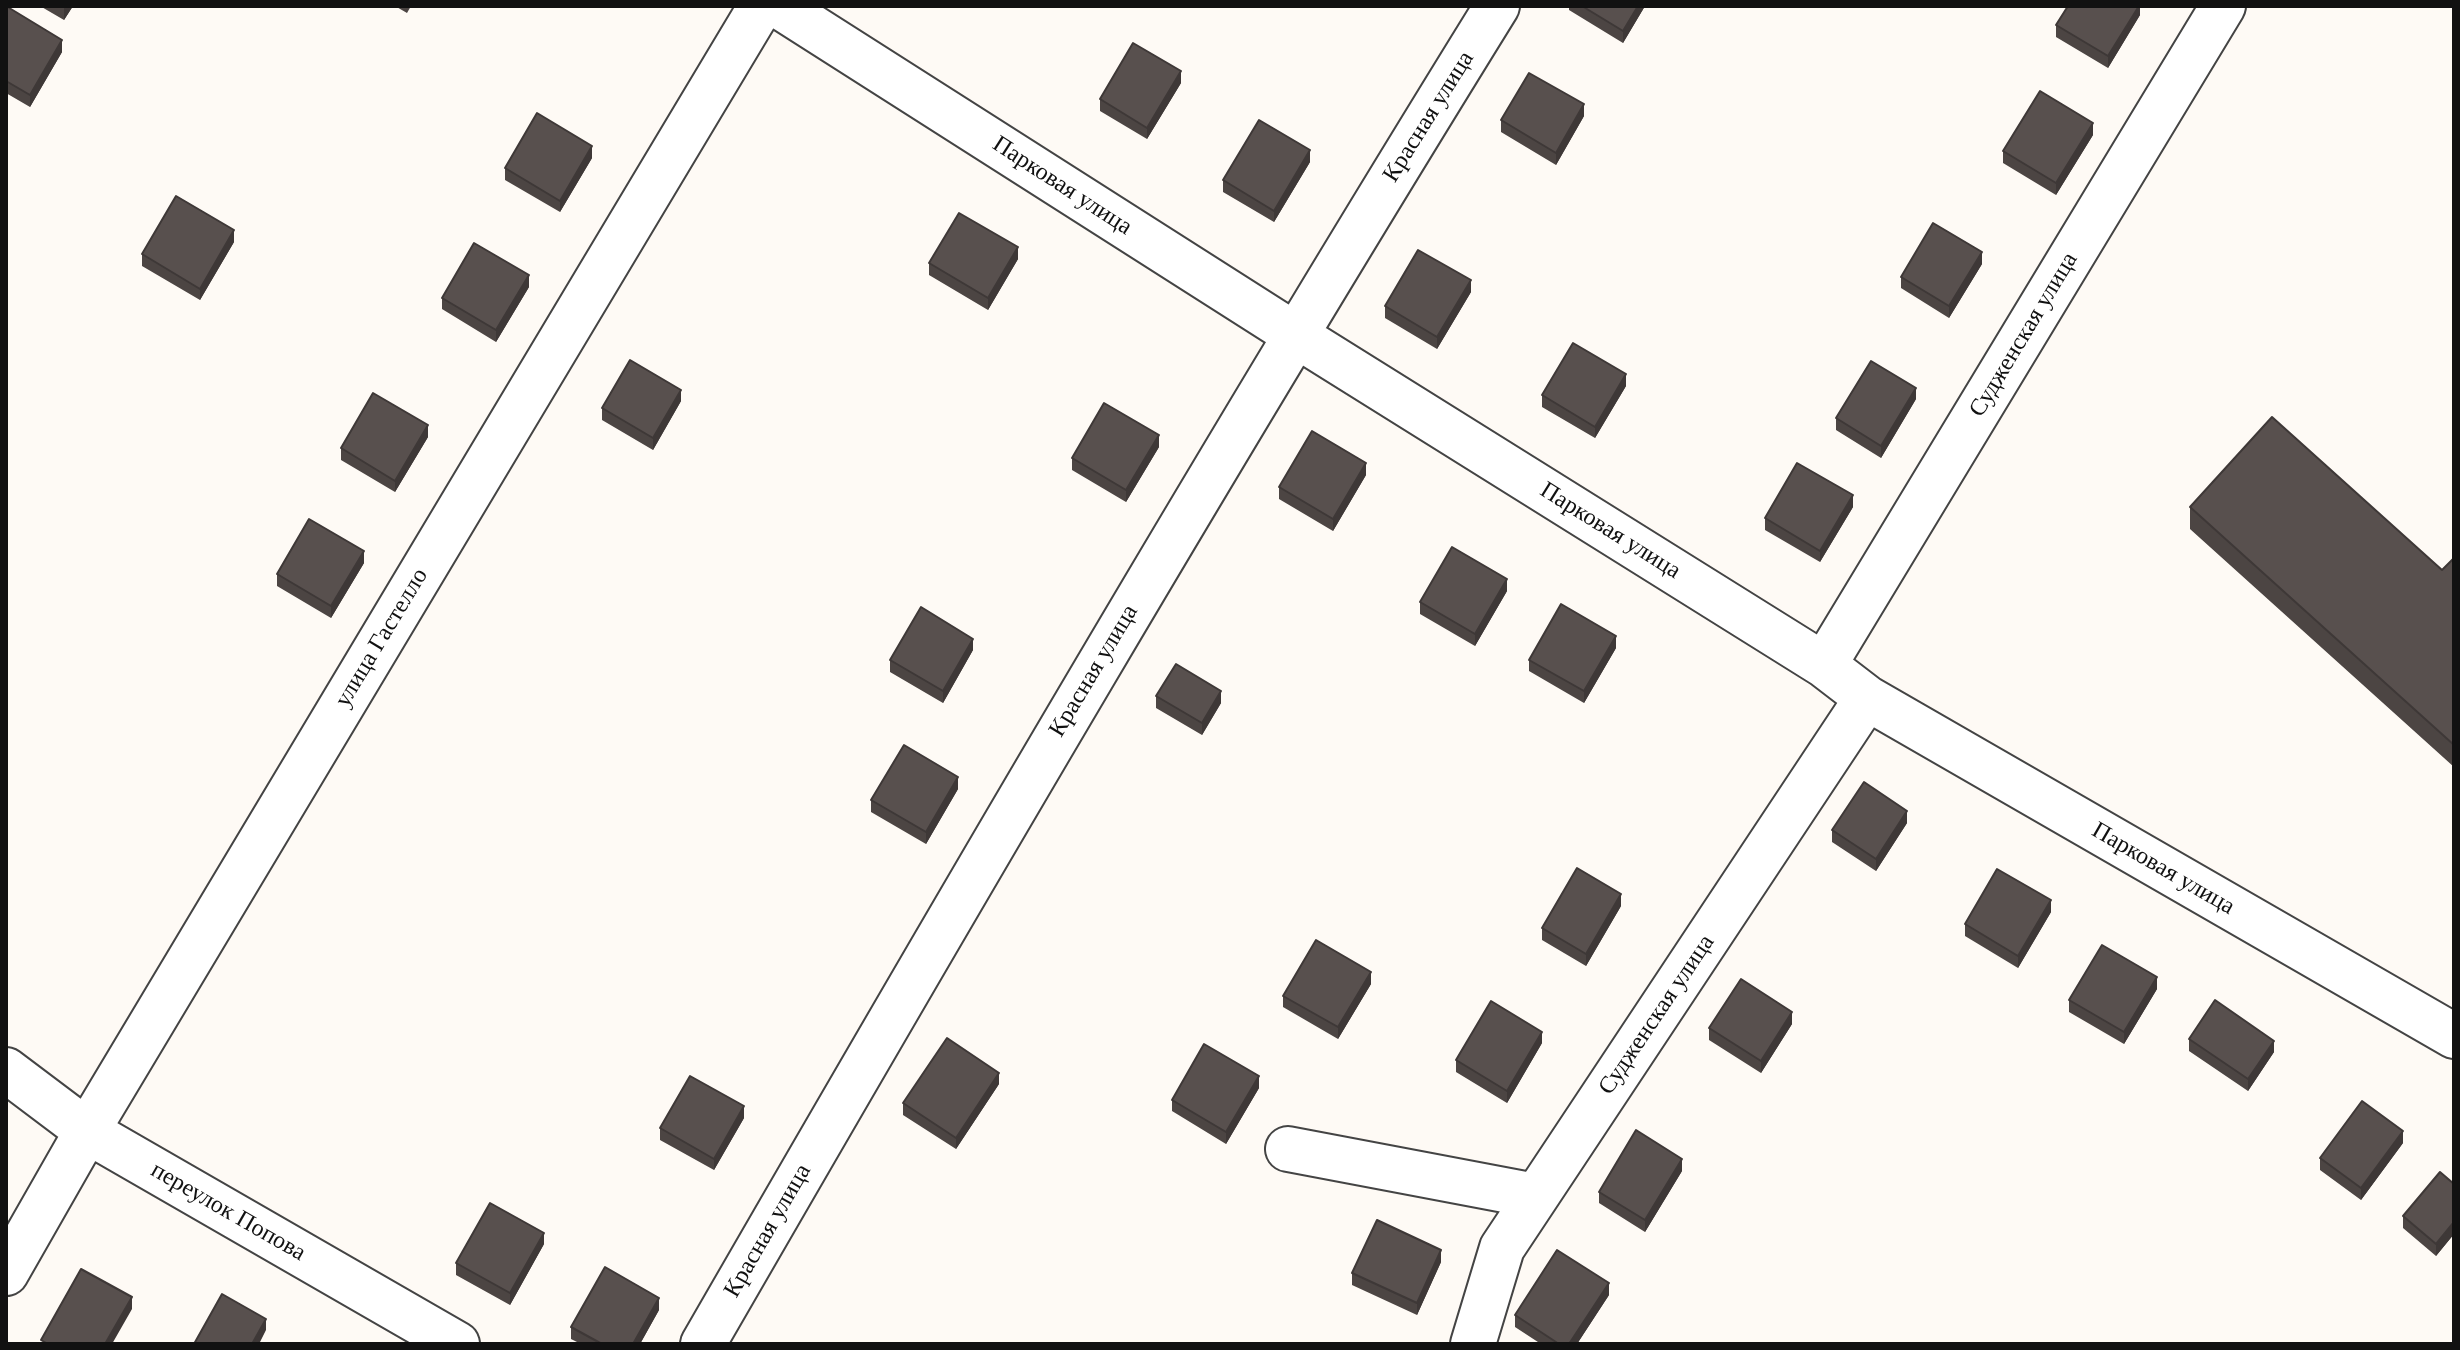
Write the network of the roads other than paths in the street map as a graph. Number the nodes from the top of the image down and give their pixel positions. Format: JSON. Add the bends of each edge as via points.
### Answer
{"nodes":[{"id":1,"x":761,"y":6,"type":"edge"},
{"id":2,"x":779,"y":6,"type":"edge"},
{"id":3,"x":1497,"y":6,"type":"edge"},
{"id":4,"x":2223,"y":6,"type":"edge"},
{"id":5,"x":1294,"y":334,"type":"junction"},
{"id":6,"x":1824,"y":665,"type":"junction"},
{"id":7,"x":1867,"y":698,"type":"junction"},
{"id":8,"x":2454,"y":1036,"type":"edge"},
{"id":9,"x":6,"y":1070,"type":"edge"},
{"id":10,"x":87,"y":1131,"type":"junction"},
{"id":11,"x":1288,"y":1149,"type":"dead end"},
{"id":12,"x":1536,"y":1196,"type":"junction"},
{"id":13,"x":6,"y":1273,"type":"edge"},
{"id":14,"x":457,"y":1344,"type":"edge"},
{"id":15,"x":703,"y":1344,"type":"edge"},
{"id":16,"x":1473,"y":1344,"type":"edge"}],
"edges":[{"from":1,"to":10,"type":"street","name":"улица Гастелло"},
{"from":2,"to":5,"type":"street","name":"Парковая улица"},
{"from":3,"to":5,"type":"street","name":"Красная улица"},
{"from":4,"to":6,"type":"street","name":"Судженская улица"},
{"from":5,"to":6,"type":"street","name":"Парковая улица"},
{"from":5,"to":15,"type":"street","name":"Красная улица","via":[[1009,813]]},
{"from":6,"to":7,"type":"street","name":"Парковая улица"},
{"from":7,"to":8,"type":"street","name":"Парковая улица"},
{"from":7,"to":12,"type":"street","name":"Судженская улица"},
{"from":9,"to":10,"type":"street","name":"переулок Попова"},
{"from":10,"to":13,"type":"street","name":"улица Гастелло"},
{"from":10,"to":14,"type":"street","name":"переулок Попова"},
{"from":11,"to":12,"type":"street"},
{"from":12,"to":16,"type":"street","name":"Судженская улица","via":[[1502,1248]]}]}
